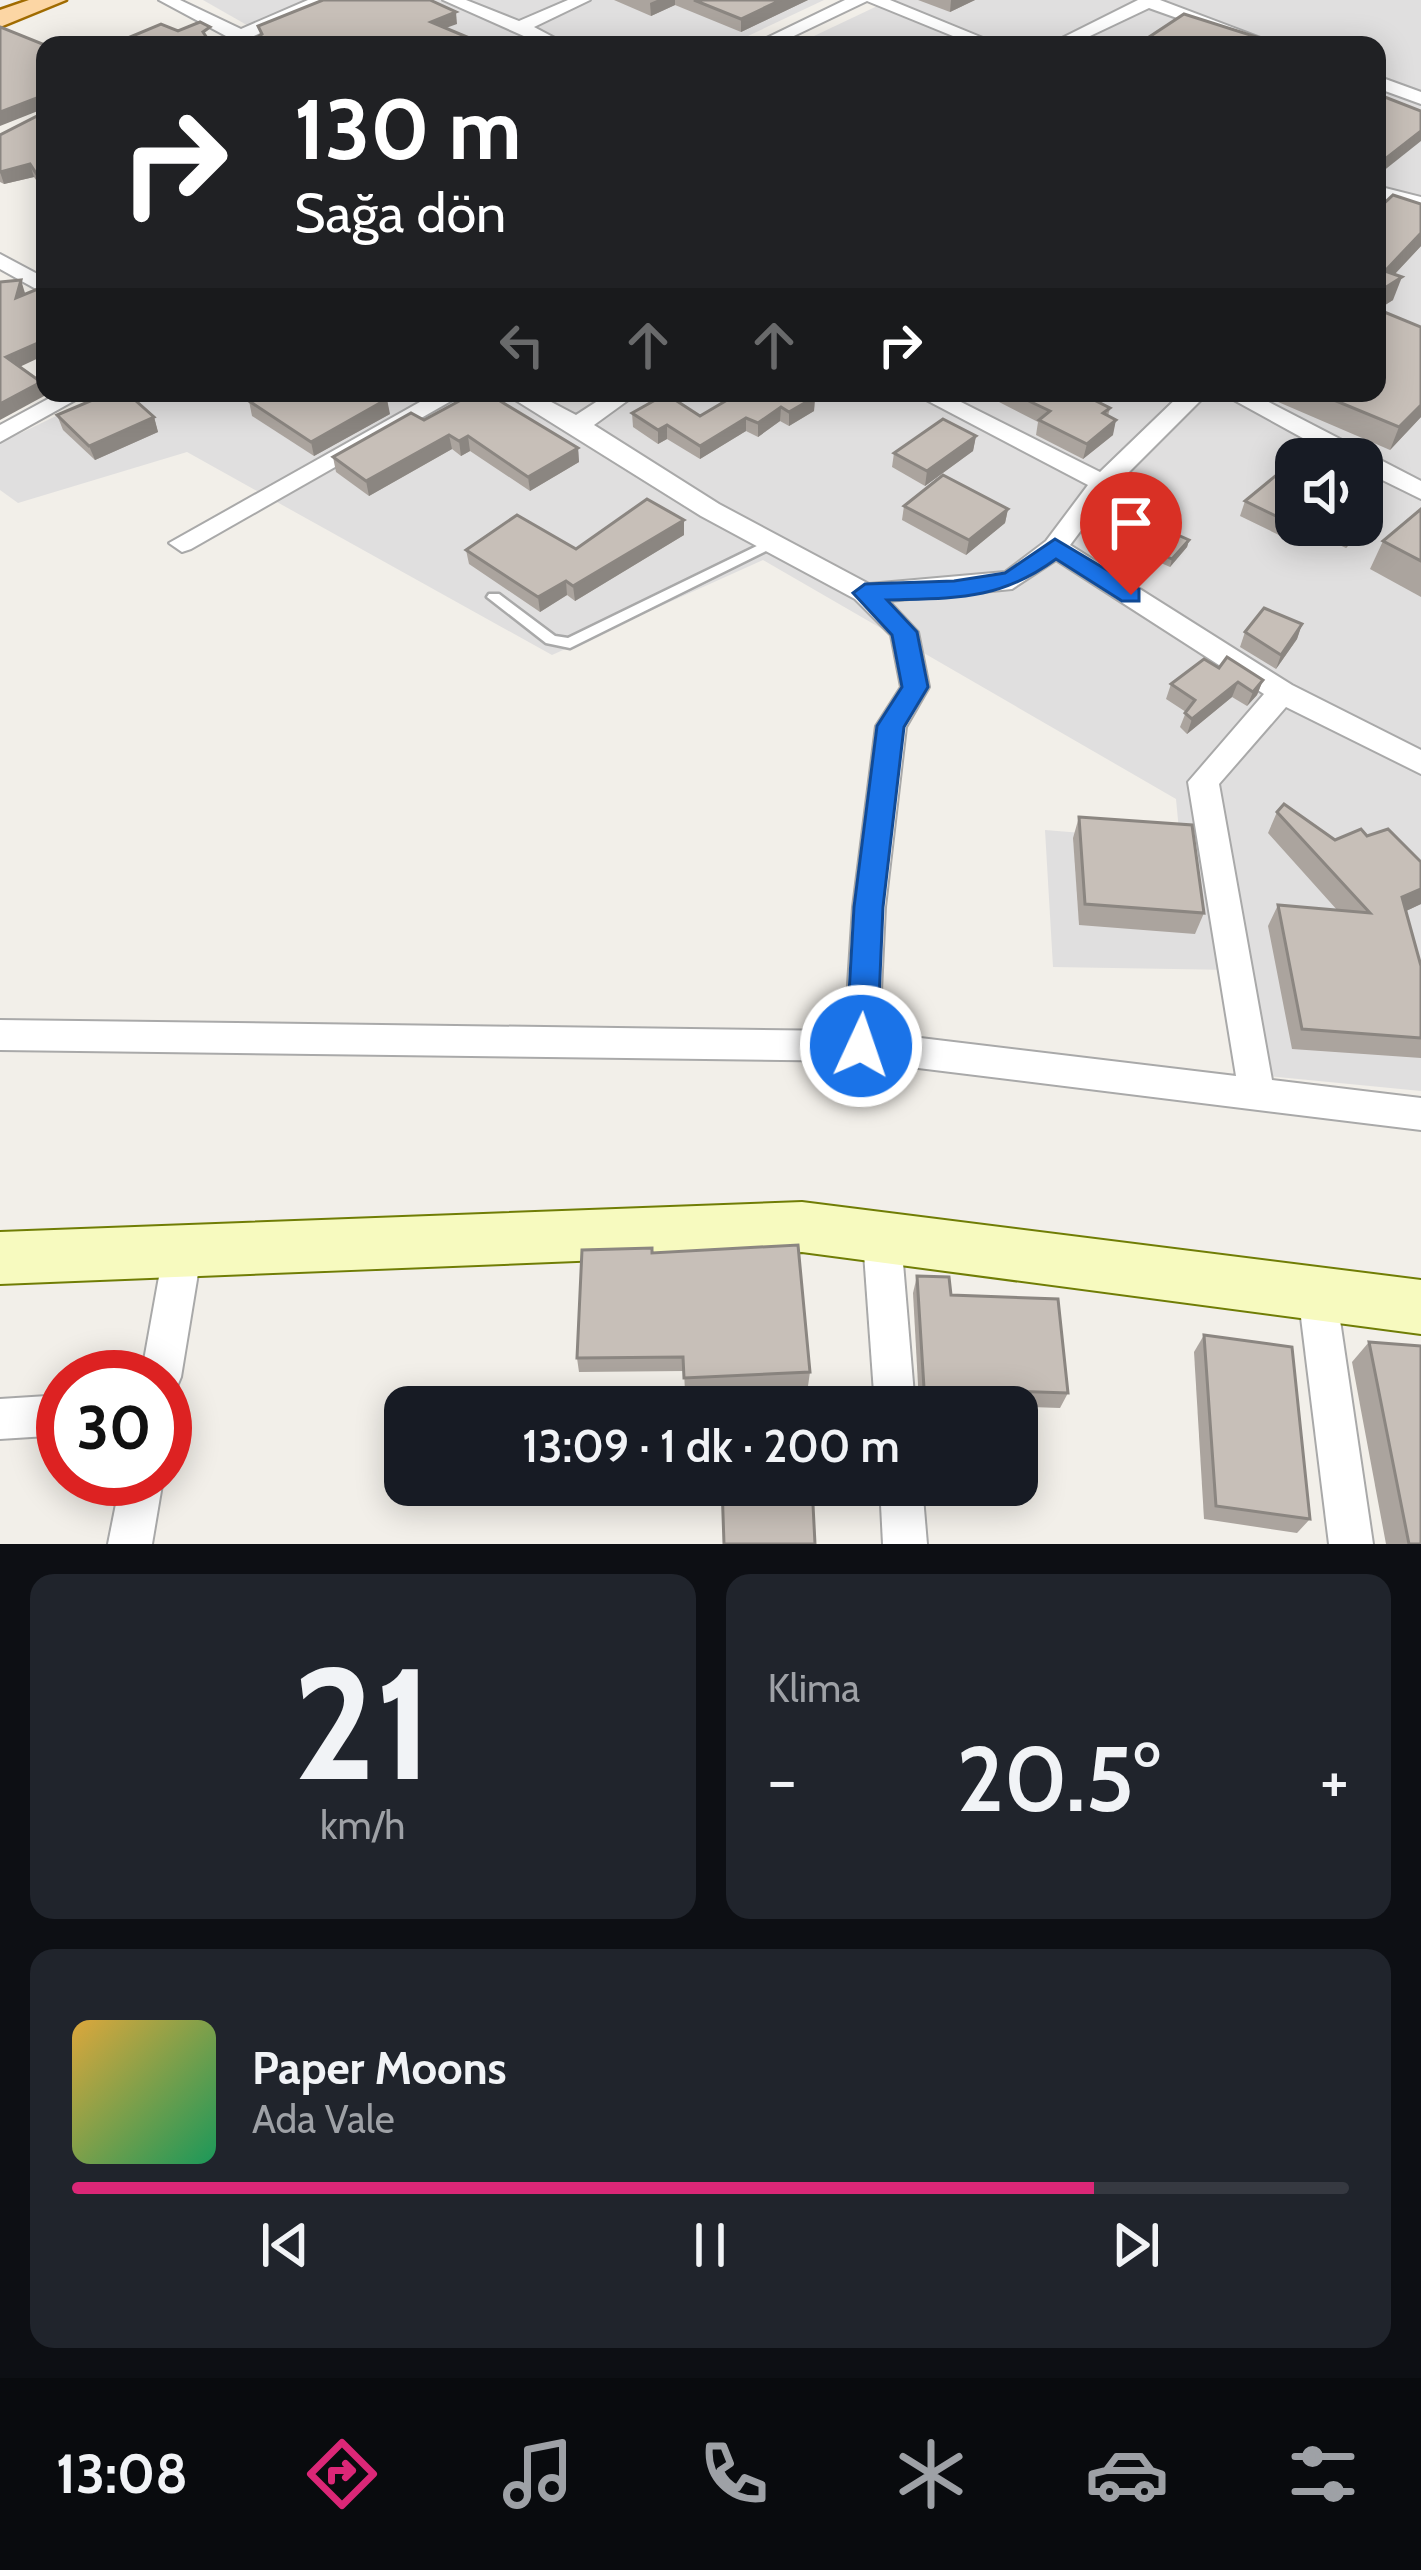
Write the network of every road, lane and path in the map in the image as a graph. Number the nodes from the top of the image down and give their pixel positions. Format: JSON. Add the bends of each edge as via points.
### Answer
{"nodes":[{"id":1,"x":53,"y":0,"type":"edge"},
{"id":2,"x":167,"y":0,"type":"edge"},
{"id":3,"x":322,"y":0,"type":"edge"},
{"id":4,"x":451,"y":0,"type":"edge"},
{"id":5,"x":582,"y":0,"type":"edge"},
{"id":6,"x":859,"y":0,"type":"edge"},
{"id":7,"x":872,"y":0,"type":"edge"},
{"id":8,"x":1150,"y":1,"type":"edge"},
{"id":9,"x":0,"y":19,"type":"edge"},
{"id":10,"x":519,"y":27,"type":"junction"},
{"id":11,"x":242,"y":36,"type":"edge"},
{"id":12,"x":257,"y":36,"type":"edge"},
{"id":13,"x":540,"y":36,"type":"edge"},
{"id":14,"x":781,"y":36,"type":"edge"},
{"id":15,"x":937,"y":36,"type":"edge"},
{"id":16,"x":968,"y":36,"type":"edge"},
{"id":17,"x":1076,"y":36,"type":"edge"},
{"id":18,"x":1245,"y":36,"type":"edge"},
{"id":19,"x":1386,"y":85,"type":"edge"},
{"id":20,"x":1421,"y":98,"type":"edge"},
{"id":21,"x":1421,"y":176,"type":"edge"},
{"id":22,"x":1386,"y":195,"type":"edge"},
{"id":23,"x":1386,"y":198,"type":"edge"},
{"id":24,"x":1386,"y":199,"type":"edge"},
{"id":25,"x":1421,"y":203,"type":"edge"},
{"id":26,"x":1421,"y":214,"type":"edge"},
{"id":27,"x":0,"y":260,"type":"edge"},
{"id":28,"x":36,"y":282,"type":"edge"},
{"id":29,"x":60,"y":402,"type":"edge"},
{"id":30,"x":437,"y":402,"type":"edge"},
{"id":31,"x":533,"y":402,"type":"edge"},
{"id":32,"x":612,"y":402,"type":"edge"},
{"id":33,"x":943,"y":402,"type":"edge"},
{"id":34,"x":1187,"y":402,"type":"edge"},
{"id":35,"x":1250,"y":402,"type":"edge"},
{"id":36,"x":577,"y":425,"type":"junction"},
{"id":37,"x":0,"y":435,"type":"edge"},
{"id":38,"x":1319,"y":438,"type":"edge"},
{"id":39,"x":1383,"y":471,"type":"edge"},
{"id":40,"x":1103,"y":483,"type":"junction"},
{"id":41,"x":1421,"y":491,"type":"edge"},
{"id":42,"x":182,"y":543,"type":"dead end"},
{"id":43,"x":771,"y":543,"type":"junction"},
{"id":44,"x":1055,"y":547,"type":"junction"},
{"id":45,"x":865,"y":593,"type":"junction"},
{"id":46,"x":494,"y":597,"type":"dead end"},
{"id":47,"x":1282,"y":692,"type":"junction"},
{"id":48,"x":1421,"y":763,"type":"edge"},
{"id":49,"x":0,"y":1035,"type":"edge"},
{"id":50,"x":861,"y":1046,"type":"junction"},
{"id":51,"x":1257,"y":1094,"type":"junction"},
{"id":52,"x":1421,"y":1114,"type":"edge"},
{"id":53,"x":882,"y":1240,"type":"junction"},
{"id":54,"x":183,"y":1250,"type":"junction"},
{"id":55,"x":0,"y":1258,"type":"edge"},
{"id":56,"x":1317,"y":1292,"type":"junction"},
{"id":57,"x":1421,"y":1307,"type":"edge"},
{"id":58,"x":166,"y":1350,"type":"edge"},
{"id":59,"x":893,"y":1386,"type":"edge"},
{"id":60,"x":36,"y":1417,"type":"edge"},
{"id":61,"x":0,"y":1419,"type":"edge"},
{"id":62,"x":137,"y":1506,"type":"edge"},
{"id":63,"x":902,"y":1506,"type":"edge"},
{"id":64,"x":130,"y":1544,"type":"edge"},
{"id":65,"x":905,"y":1544,"type":"edge"},
{"id":66,"x":1351,"y":1544,"type":"edge"}],
"edges":[{"from":1,"to":9,"type":"main road"},
{"from":2,"to":11,"type":"street"},
{"from":3,"to":12,"type":"street"},
{"from":4,"to":10,"type":"street"},
{"from":5,"to":10,"type":"street"},
{"from":6,"to":14,"type":"street"},
{"from":7,"to":15,"type":"street"},
{"from":7,"to":16,"type":"street"},
{"from":8,"to":17,"type":"street"},
{"from":8,"to":18,"type":"street"},
{"from":10,"to":13,"type":"street"},
{"from":19,"to":20,"type":"street"},
{"from":21,"to":22,"type":"street"},
{"from":23,"to":25,"type":"street"},
{"from":24,"to":26,"type":"street"},
{"from":27,"to":28,"type":"street"},
{"from":29,"to":37,"type":"street"},
{"from":30,"to":42,"type":"street"},
{"from":31,"to":36,"type":"street"},
{"from":32,"to":36,"type":"street"},
{"from":33,"to":40,"type":"street"},
{"from":34,"to":40,"type":"street"},
{"from":35,"to":38,"type":"street"},
{"from":36,"to":43,"type":"street"},
{"from":39,"to":41,"type":"street"},
{"from":40,"to":44,"type":"street"},
{"from":43,"to":45,"type":"street"},
{"from":43,"to":46,"type":"lane","via":[[570,643],[550,640]]},
{"from":44,"to":45,"type":"street","via":[[1012,580]]},
{"from":44,"to":47,"type":"street"},
{"from":45,"to":50,"type":"street","via":[[904,632],[915,687],[890,726]]},
{"from":47,"to":48,"type":"street"},
{"from":47,"to":51,"type":"street","via":[[1203,782]]},
{"from":49,"to":50,"type":"street"},
{"from":50,"to":51,"type":"street"},
{"from":51,"to":52,"type":"street"},
{"from":53,"to":54,"type":"street","via":[[802,1227]]},
{"from":53,"to":56,"type":"street"},
{"from":53,"to":59,"type":"street"},
{"from":54,"to":55,"type":"street"},
{"from":54,"to":58,"type":"street"},
{"from":56,"to":57,"type":"street"},
{"from":56,"to":66,"type":"street"},
{"from":60,"to":61,"type":"street"},
{"from":62,"to":64,"type":"street"},
{"from":63,"to":65,"type":"street"}]}
